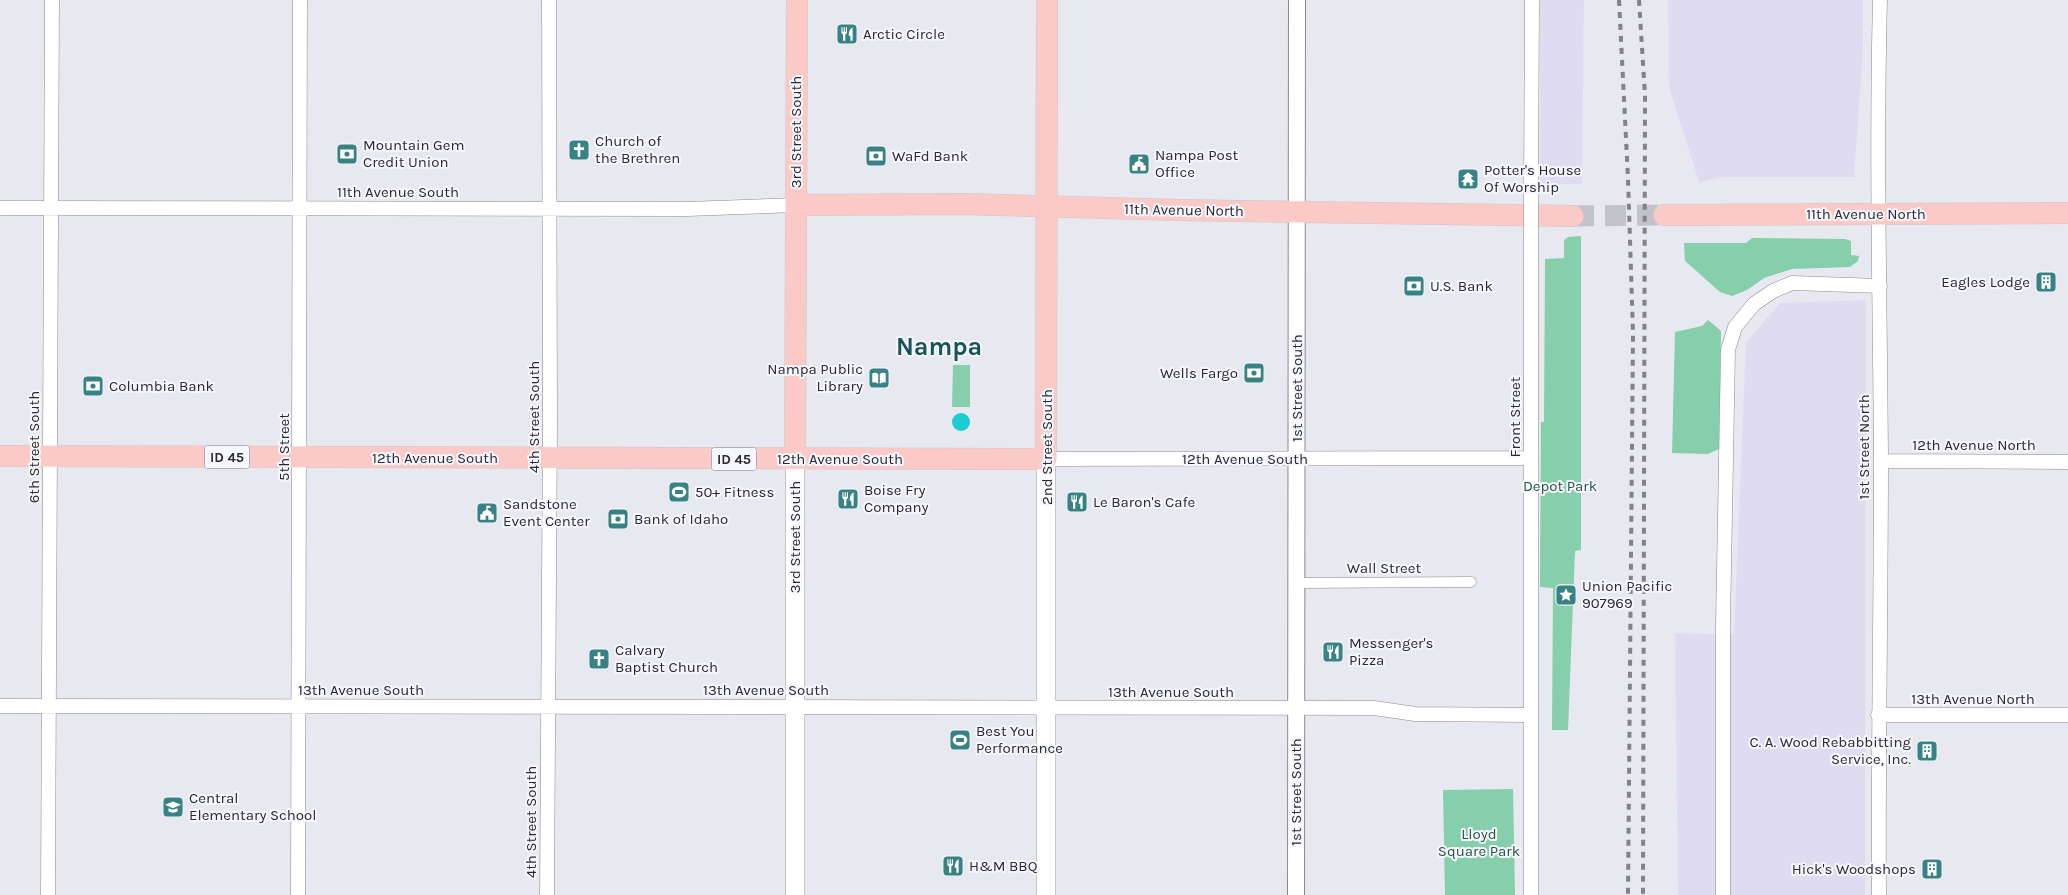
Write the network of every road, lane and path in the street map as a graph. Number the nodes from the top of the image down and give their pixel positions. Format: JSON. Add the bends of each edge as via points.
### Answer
{"nodes":[{"id":1,"x":52,"y":0,"type":"edge"},
{"id":2,"x":300,"y":0,"type":"edge"},
{"id":3,"x":550,"y":0,"type":"edge"},
{"id":4,"x":797,"y":0,"type":"edge"},
{"id":5,"x":1048,"y":0,"type":"edge"},
{"id":6,"x":1297,"y":0,"type":"edge"},
{"id":7,"x":1532,"y":0,"type":"edge"},
{"id":8,"x":1880,"y":0,"type":"edge"},
{"id":9,"x":796,"y":205,"type":"junction"},
{"id":10,"x":1047,"y":207,"type":"junction"},
{"id":11,"x":0,"y":208,"type":"edge"},
{"id":12,"x":51,"y":208,"type":"junction"},
{"id":13,"x":300,"y":208,"type":"junction"},
{"id":14,"x":550,"y":208,"type":"junction"},
{"id":15,"x":1297,"y":211,"type":"junction"},
{"id":16,"x":2068,"y":213,"type":"edge"},
{"id":17,"x":1878,"y":214,"type":"junction"},
{"id":18,"x":1664,"y":215,"type":"tunnel mouth"},
{"id":19,"x":1573,"y":216,"type":"tunnel mouth"},
{"id":20,"x":1880,"y":286,"type":"junction"},
{"id":21,"x":0,"y":456,"type":"edge"},
{"id":22,"x":50,"y":456,"type":"junction"},
{"id":23,"x":300,"y":458,"type":"junction"},
{"id":24,"x":550,"y":458,"type":"junction"},
{"id":25,"x":1531,"y":458,"type":"junction"},
{"id":26,"x":795,"y":459,"type":"junction"},
{"id":27,"x":1046,"y":459,"type":"junction"},
{"id":28,"x":1297,"y":459,"type":"junction"},
{"id":29,"x":1880,"y":461,"type":"junction"},
{"id":30,"x":2068,"y":462,"type":"edge"},
{"id":31,"x":1471,"y":582,"type":"dead end"},
{"id":32,"x":1297,"y":583,"type":"junction"},
{"id":33,"x":0,"y":706,"type":"edge"},
{"id":34,"x":49,"y":706,"type":"junction"},
{"id":35,"x":298,"y":706,"type":"junction"},
{"id":36,"x":795,"y":706,"type":"junction"},
{"id":37,"x":548,"y":707,"type":"junction"},
{"id":38,"x":1046,"y":707,"type":"junction"},
{"id":39,"x":1296,"y":708,"type":"junction"},
{"id":40,"x":1531,"y":715,"type":"junction"},
{"id":41,"x":1878,"y":715,"type":"junction"},
{"id":42,"x":2068,"y":715,"type":"edge"},
{"id":43,"x":48,"y":895,"type":"edge"},
{"id":44,"x":298,"y":895,"type":"edge"},
{"id":45,"x":547,"y":895,"type":"edge"},
{"id":46,"x":795,"y":895,"type":"edge"},
{"id":47,"x":1046,"y":895,"type":"edge"},
{"id":48,"x":1296,"y":895,"type":"edge"},
{"id":49,"x":1531,"y":895,"type":"edge"},
{"id":50,"x":1723,"y":895,"type":"edge"},
{"id":51,"x":1879,"y":895,"type":"edge"}],
"edges":[{"from":1,"to":12,"type":"street","name":"6th Street South"},
{"from":2,"to":13,"type":"street","name":"5th Street"},
{"from":3,"to":14,"type":"street","name":"4th Street South"},
{"from":4,"to":9,"type":"main road","name":"3rd Street South"},
{"from":5,"to":10,"type":"main road","name":"2nd Street South"},
{"from":6,"to":15,"type":"street","name":"1st Street South"},
{"from":7,"to":25,"type":"street","name":"Front Street","bridge":true},
{"from":8,"to":17,"type":"street","name":"1st Street North"},
{"from":9,"to":10,"type":"main road","name":"11th Avenue North"},
{"from":9,"to":14,"type":"street","name":"11th Avenue South","via":[[687,209]]},
{"from":9,"to":26,"type":"main road","name":"3rd Street South"},
{"from":10,"to":15,"type":"main road","name":"11th Avenue North"},
{"from":10,"to":27,"type":"main road","name":"2nd Street South"},
{"from":11,"to":12,"type":"street","name":"11th Avenue South"},
{"from":12,"to":13,"type":"street","name":"11th Avenue South"},
{"from":12,"to":22,"type":"street","name":"6th Street South"},
{"from":13,"to":14,"type":"street","name":"11th Avenue South"},
{"from":13,"to":23,"type":"street","name":"5th Street"},
{"from":14,"to":24,"type":"street","name":"4th Street South"},
{"from":15,"to":19,"type":"main road","name":"11th Avenue North"},
{"from":15,"to":28,"type":"street","name":"1st Street South"},
{"from":16,"to":17,"type":"main road","name":"11th Avenue North"},
{"from":17,"to":18,"type":"main road","name":"11th Avenue North"},
{"from":17,"to":20,"type":"street","name":"1st Street North"},
{"from":20,"to":29,"type":"street","name":"1st Street North"},
{"from":20,"to":50,"type":"street","via":[[1792,283],[1773,291],[1754,304],[1735,327],[1728,350],[1722,624]]},
{"from":21,"to":22,"type":"main road","name":"12th Avenue South","number":"ID 45"},
{"from":22,"to":23,"type":"main road","name":"12th Avenue South","number":"ID 45"},
{"from":22,"to":34,"type":"street","name":"6th Street South"},
{"from":23,"to":24,"type":"main road","name":"12th Avenue South","number":"ID 45"},
{"from":23,"to":35,"type":"street","name":"5th Street"},
{"from":24,"to":26,"type":"main road","name":"12th Avenue South","number":"ID 45"},
{"from":24,"to":37,"type":"street","name":"4th Street South"},
{"from":25,"to":28,"type":"street","name":"12th Avenue South"},
{"from":25,"to":40,"type":"street","name":"Front Street"},
{"from":26,"to":27,"type":"main road","name":"12th Avenue South"},
{"from":26,"to":36,"type":"main road","name":"3rd Street South"},
{"from":27,"to":28,"type":"street","name":"12th Avenue South"},
{"from":27,"to":38,"type":"main road","name":"2nd Street South"},
{"from":28,"to":32,"type":"street","name":"1st Street South"},
{"from":29,"to":30,"type":"street","name":"12th Avenue North"},
{"from":29,"to":41,"type":"street","name":"1st Street North"},
{"from":31,"to":32,"type":"street","name":"Wall Street"},
{"from":32,"to":39,"type":"street","name":"1st Street South"},
{"from":33,"to":34,"type":"street","name":"13th Avenue South"},
{"from":34,"to":35,"type":"street","name":"13th Avenue South"},
{"from":34,"to":43,"type":"street","name":"6th Street South"},
{"from":35,"to":37,"type":"street","name":"13th Avenue South"},
{"from":35,"to":44,"type":"street","name":"5th Street"},
{"from":36,"to":37,"type":"street","name":"13th Avenue South"},
{"from":36,"to":38,"type":"street","name":"13th Avenue South"},
{"from":36,"to":46,"type":"main road","name":"3rd Street South"},
{"from":37,"to":45,"type":"street","name":"4th Street South"},
{"from":38,"to":39,"type":"street","name":"13th Avenue South"},
{"from":38,"to":47,"type":"main road","name":"2nd Street South"},
{"from":39,"to":40,"type":"street","name":"13th Avenue South"},
{"from":39,"to":48,"type":"street","name":"1st Street South"},
{"from":40,"to":49,"type":"street","name":"Front Street"},
{"from":41,"to":42,"type":"street","name":"13th Avenue North"},
{"from":41,"to":51,"type":"street","name":"1st Street North"}]}
